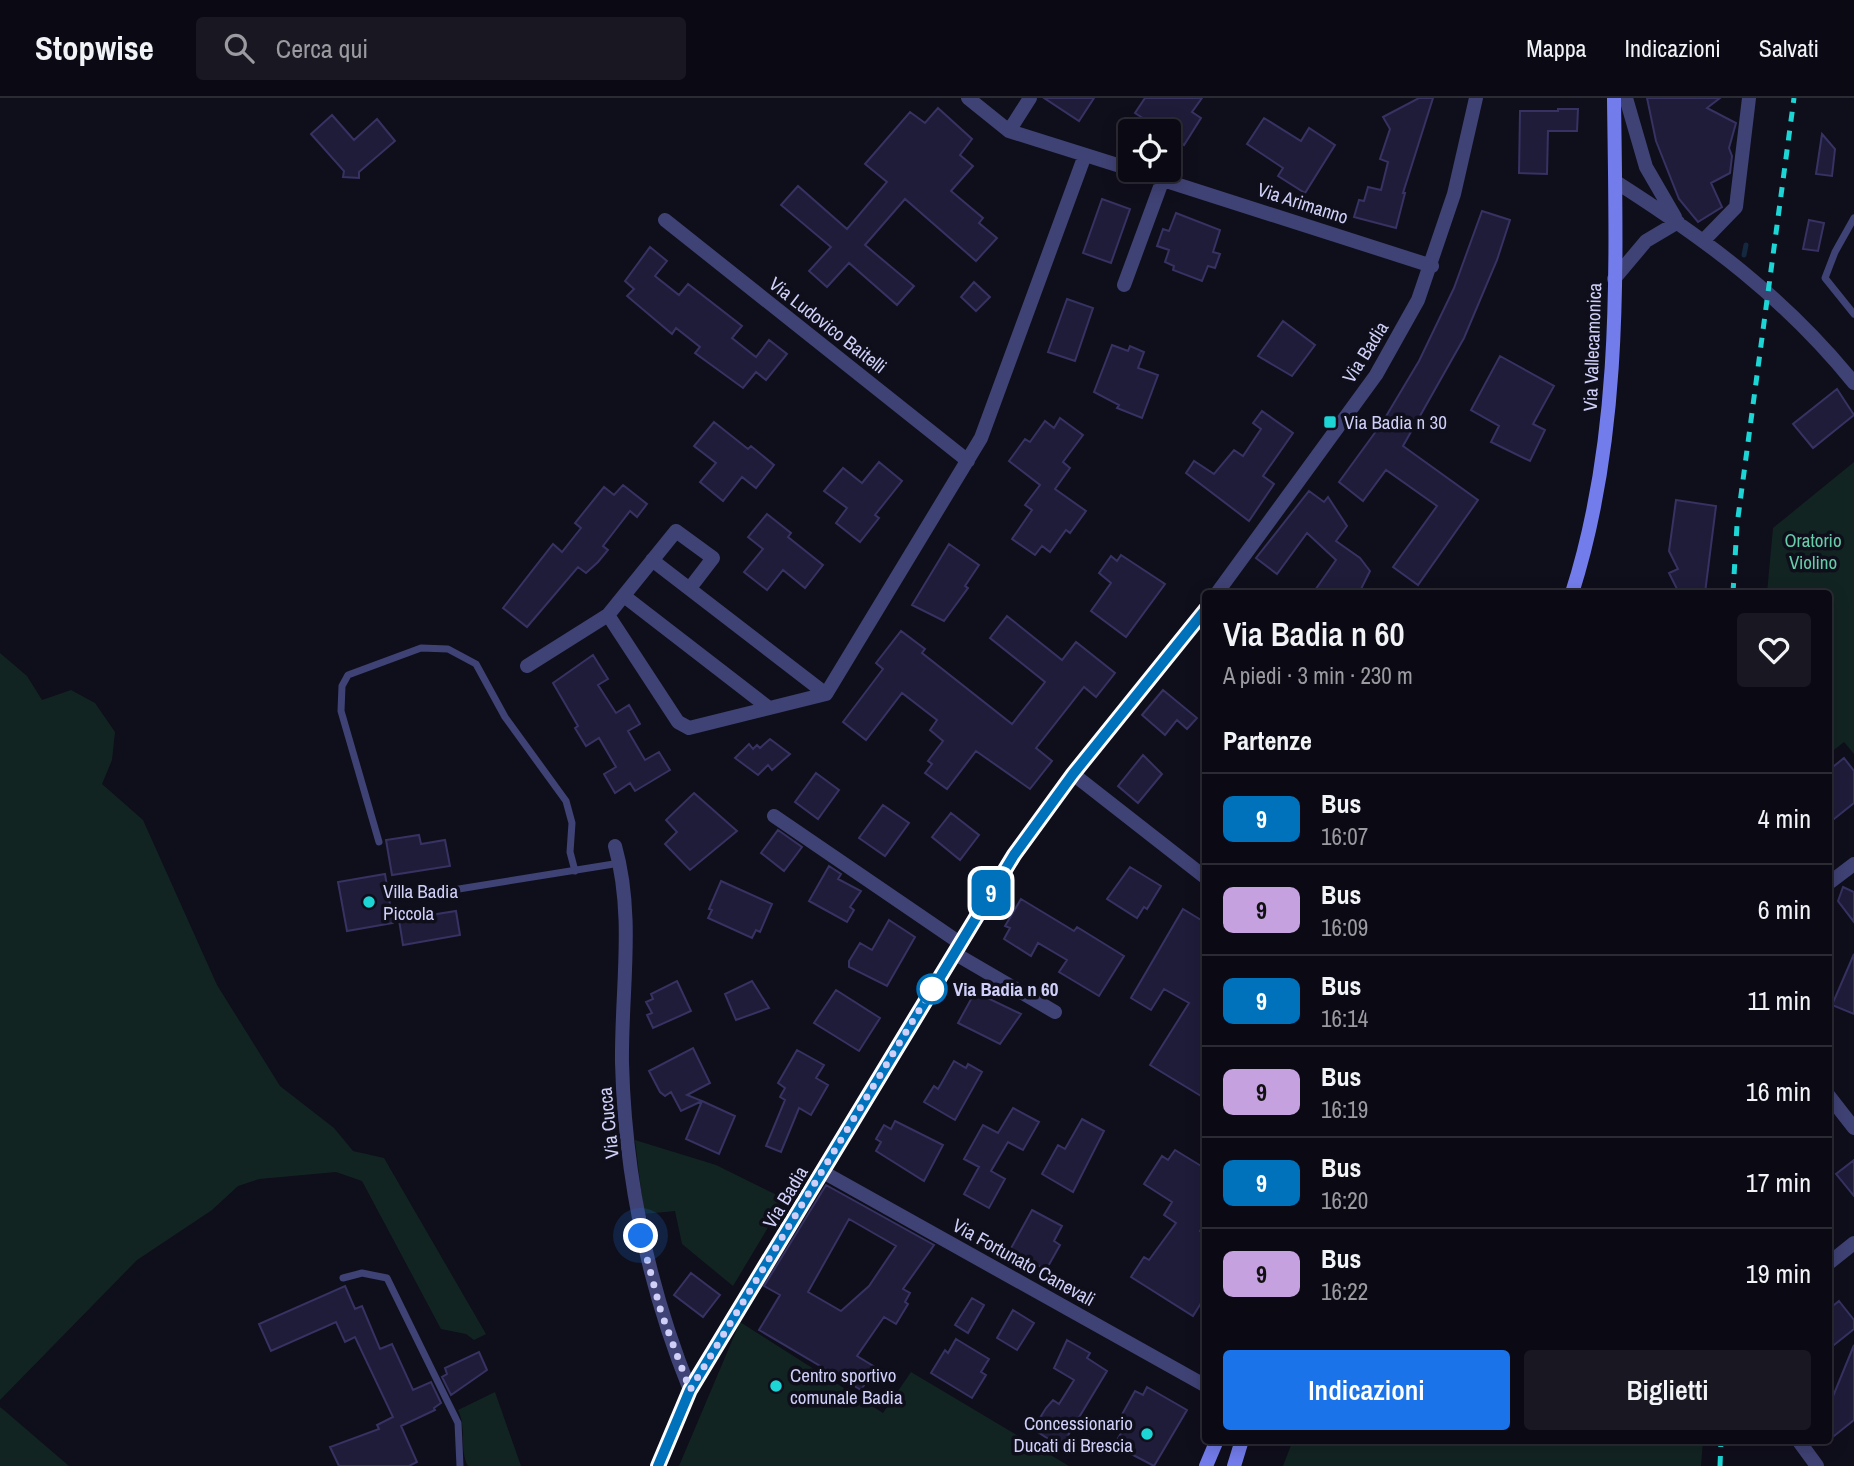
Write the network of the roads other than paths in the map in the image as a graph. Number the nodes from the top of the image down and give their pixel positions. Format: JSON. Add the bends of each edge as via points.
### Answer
{"nodes":[{"id":1,"x":968,"y":98,"type":"edge"},
{"id":2,"x":1030,"y":98,"type":"edge"},
{"id":3,"x":1476,"y":98,"type":"edge"},
{"id":4,"x":1614,"y":98,"type":"edge"},
{"id":5,"x":1626,"y":98,"type":"edge"},
{"id":6,"x":1749,"y":98,"type":"edge"},
{"id":7,"x":1009,"y":131,"type":"junction"},
{"id":8,"x":1085,"y":155,"type":"junction"},
{"id":9,"x":1118,"y":165,"type":"edge"},
{"id":10,"x":1162,"y":182,"type":"edge"},
{"id":11,"x":1172,"y":182,"type":"edge"},
{"id":12,"x":1616,"y":182,"type":"junction"},
{"id":13,"x":1854,"y":218,"type":"edge"},
{"id":14,"x":665,"y":220,"type":"dead end"},
{"id":15,"x":1678,"y":222,"type":"junction"},
{"id":16,"x":1703,"y":241,"type":"junction"},
{"id":17,"x":1432,"y":266,"type":"junction"},
{"id":18,"x":1614,"y":279,"type":"junction"},
{"id":19,"x":1124,"y":285,"type":"dead end"},
{"id":20,"x":1854,"y":314,"type":"edge"},
{"id":21,"x":1854,"y":383,"type":"edge"},
{"id":22,"x":968,"y":461,"type":"junction"},
{"id":23,"x":652,"y":560,"type":"junction"},
{"id":24,"x":690,"y":588,"type":"junction"},
{"id":25,"x":1219,"y":590,"type":"edge"},
{"id":26,"x":1573,"y":590,"type":"edge"},
{"id":27,"x":624,"y":596,"type":"junction"},
{"id":28,"x":608,"y":615,"type":"junction"},
{"id":29,"x":1202,"y":618,"type":"edge"},
{"id":30,"x":527,"y":666,"type":"dead end"},
{"id":31,"x":826,"y":694,"type":"junction"},
{"id":32,"x":769,"y":708,"type":"junction"},
{"id":33,"x":1073,"y":774,"type":"junction"},
{"id":34,"x":774,"y":816,"type":"dead end"},
{"id":35,"x":379,"y":842,"type":"dead end"},
{"id":36,"x":615,"y":846,"type":"dead end"},
{"id":37,"x":620,"y":863,"type":"junction"},
{"id":38,"x":1854,"y":864,"type":"edge"},
{"id":39,"x":575,"y":871,"type":"junction"},
{"id":40,"x":1202,"y":875,"type":"edge"},
{"id":41,"x":1832,"y":881,"type":"edge"},
{"id":42,"x":434,"y":893,"type":"dead end"},
{"id":43,"x":957,"y":948,"type":"junction"},
{"id":44,"x":1055,"y":1012,"type":"dead end"},
{"id":45,"x":1832,"y":1101,"type":"edge"},
{"id":46,"x":1854,"y":1128,"type":"edge"},
{"id":47,"x":823,"y":1172,"type":"junction"},
{"id":48,"x":1854,"y":1243,"type":"edge"},
{"id":49,"x":1832,"y":1261,"type":"edge"},
{"id":50,"x":344,"y":1278,"type":"dead end"},
{"id":51,"x":1202,"y":1385,"type":"edge"},
{"id":52,"x":690,"y":1390,"type":"junction"},
{"id":53,"x":1215,"y":1444,"type":"edge"},
{"id":54,"x":1241,"y":1444,"type":"edge"},
{"id":55,"x":1801,"y":1444,"type":"edge"},
{"id":56,"x":460,"y":1466,"type":"edge"},
{"id":57,"x":658,"y":1466,"type":"edge"},
{"id":58,"x":1206,"y":1466,"type":"edge"},
{"id":59,"x":1234,"y":1466,"type":"edge"},
{"id":60,"x":1817,"y":1466,"type":"edge"}],
"edges":[{"from":1,"to":7,"type":"street","name":"Via Arimanno"},
{"from":2,"to":7,"type":"street"},
{"from":3,"to":17,"type":"street","name":"Via Badia"},
{"from":4,"to":12,"type":"main road","name":"Via Vallecamonica"},
{"from":5,"to":15,"type":"street","via":[[1646,167]]},
{"from":6,"to":16,"type":"street","via":[[1736,207]]},
{"from":7,"to":8,"type":"street","name":"Via Arimanno"},
{"from":8,"to":9,"type":"street","name":"Via Arimanno"},
{"from":8,"to":22,"type":"street","via":[[981,438]]},
{"from":10,"to":19,"type":"street"},
{"from":11,"to":17,"type":"street","name":"Via Arimanno"},
{"from":12,"to":15,"type":"street"},
{"from":12,"to":18,"type":"main road","name":"Via Vallecamonica"},
{"from":13,"to":20,"type":"lane","via":[[1825,278]]},
{"from":14,"to":22,"type":"street","name":"Via Ludovico Baitelli"},
{"from":15,"to":16,"type":"street"},
{"from":15,"to":18,"type":"street","via":[[1646,242]]},
{"from":16,"to":21,"type":"street","via":[[1777,299],[1818,338]]},
{"from":17,"to":25,"type":"street","name":"Via Badia","via":[[1376,375]]},
{"from":18,"to":26,"type":"main road","name":"Via Vallecamonica","via":[[1614,354],[1606,445]]},
{"from":22,"to":31,"type":"street"},
{"from":23,"to":24,"type":"street"},
{"from":23,"to":24,"type":"street","via":[[676,531],[695,544],[713,558]]},
{"from":23,"to":27,"type":"street"},
{"from":24,"to":31,"type":"street"},
{"from":27,"to":28,"type":"street"},
{"from":27,"to":32,"type":"street"},
{"from":28,"to":30,"type":"street"},
{"from":28,"to":32,"type":"street","via":[[678,722],[689,728]]},
{"from":29,"to":33,"type":"street","name":"Via Badia"},
{"from":31,"to":32,"type":"street"},
{"from":33,"to":40,"type":"street"},
{"from":33,"to":43,"type":"street","name":"Via Badia","via":[[1014,855]]},
{"from":34,"to":43,"type":"street"},
{"from":35,"to":39,"type":"lane","via":[[341,711],[342,686],[348,676],[421,648],[448,649],[476,664],[505,717],[566,801]]},
{"from":36,"to":37,"type":"street","name":"Via Cucca"},
{"from":37,"to":39,"type":"lane"},
{"from":37,"to":52,"type":"street","name":"Via Cucca","via":[[627,968],[622,1060],[641,1236],[661,1312]]},
{"from":38,"to":41,"type":"street"},
{"from":39,"to":42,"type":"lane"},
{"from":43,"to":44,"type":"street"},
{"from":43,"to":47,"type":"street","name":"Via Badia"},
{"from":45,"to":46,"type":"street"},
{"from":47,"to":51,"type":"street","name":"Via Fortunato Canevali"},
{"from":47,"to":52,"type":"street","name":"Via Badia"},
{"from":48,"to":49,"type":"street"},
{"from":50,"to":56,"type":"lane","via":[[362,1273],[387,1278],[458,1423]]},
{"from":52,"to":57,"type":"street","name":"Via Badia"},
{"from":53,"to":58,"type":"main road"},
{"from":54,"to":59,"type":"main road"},
{"from":55,"to":60,"type":"street"}]}
